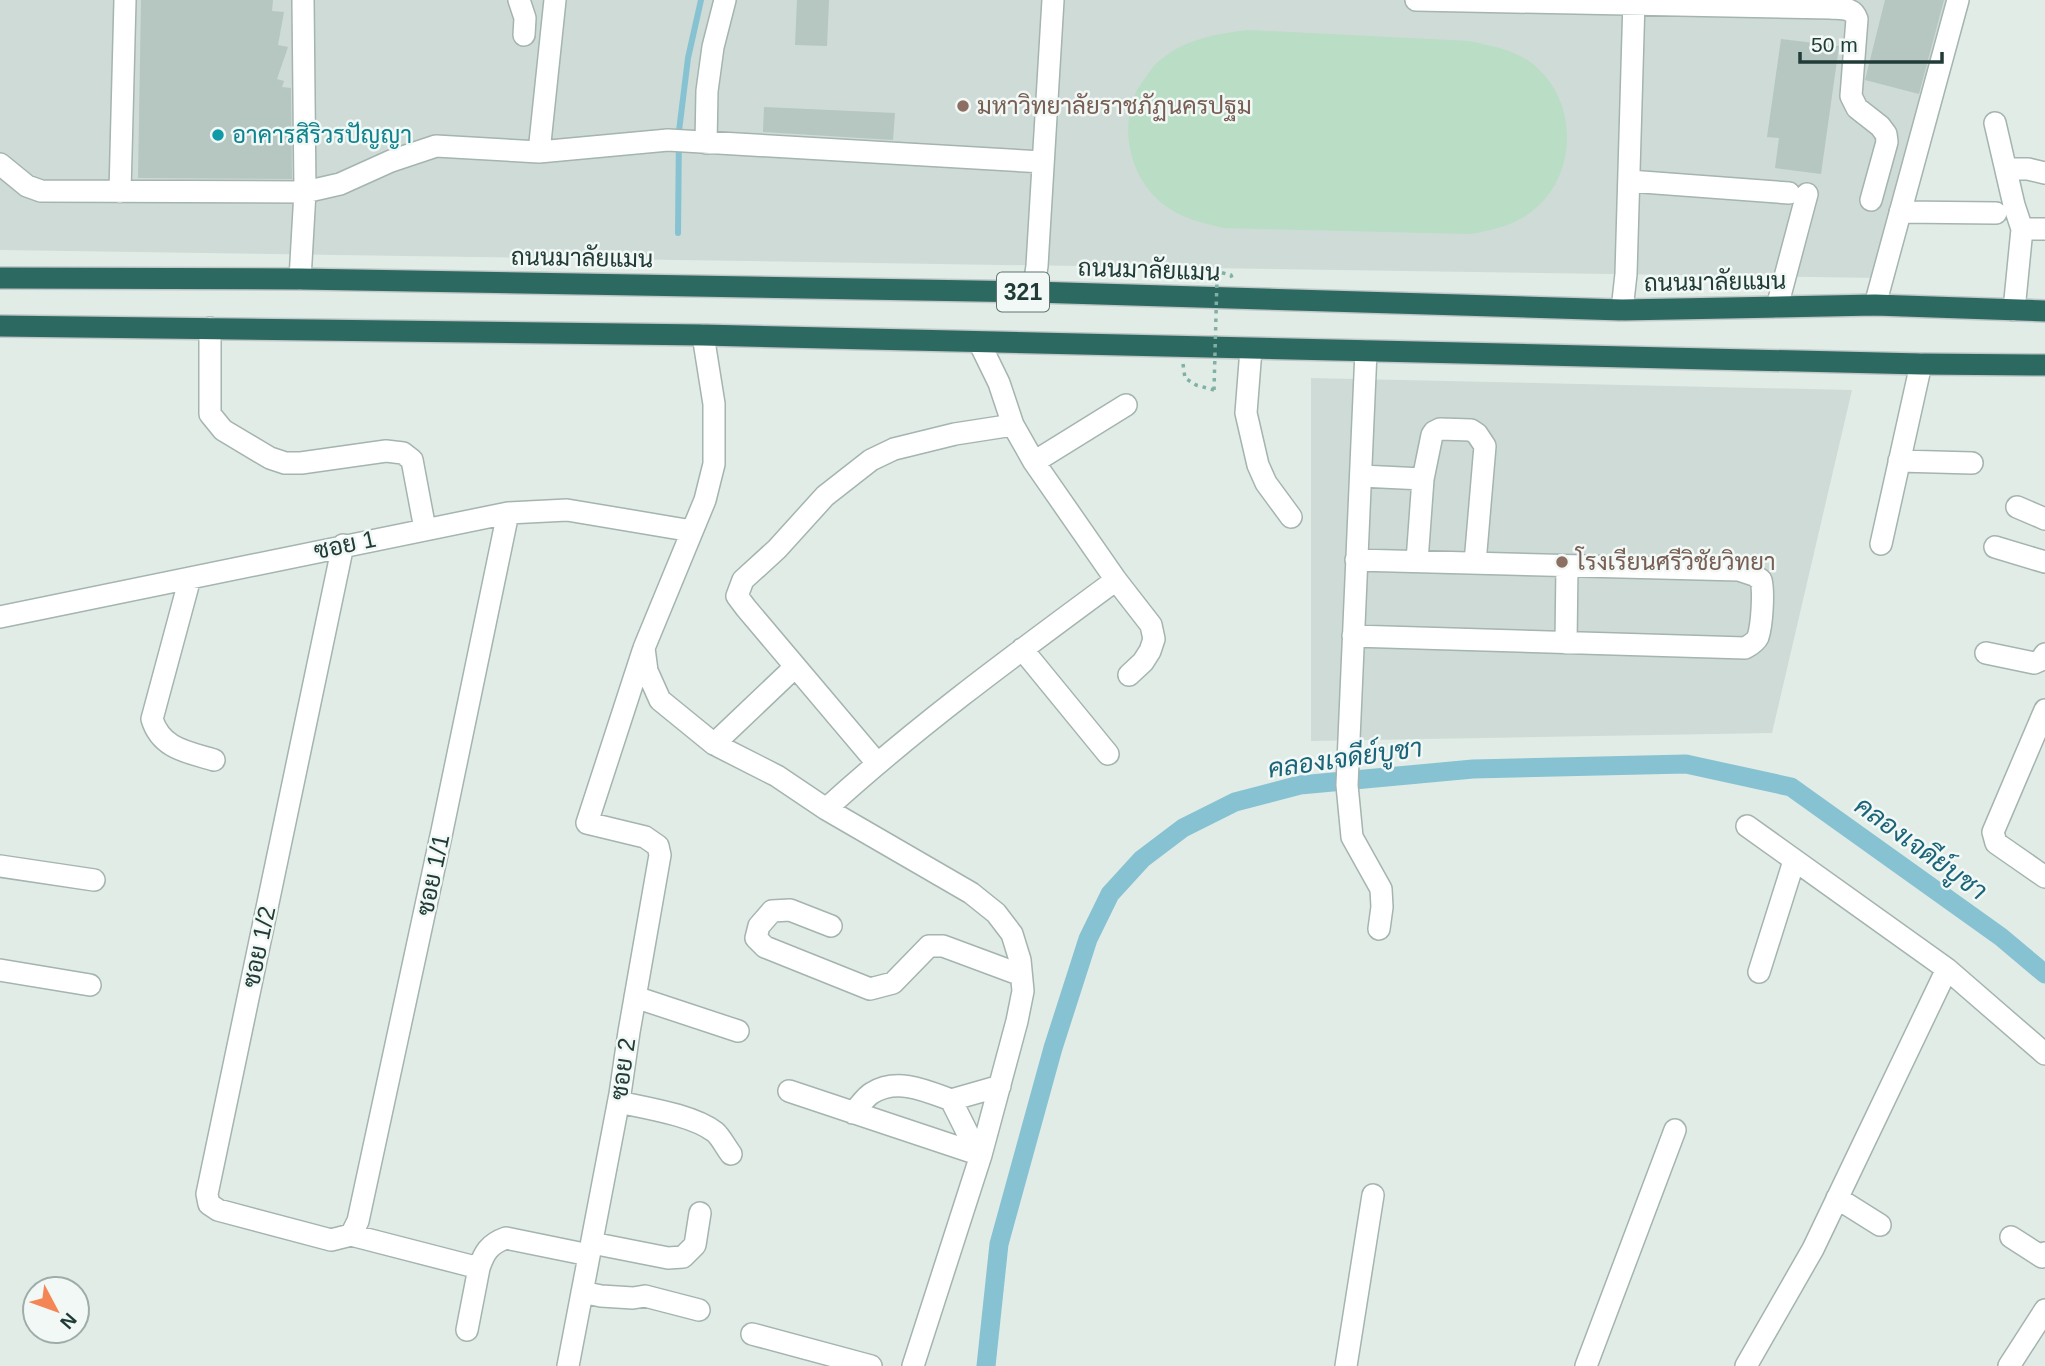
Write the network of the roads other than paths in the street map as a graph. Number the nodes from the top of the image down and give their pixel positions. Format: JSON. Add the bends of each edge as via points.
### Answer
{"nodes":[{"id":1,"x":125,"y":0,"type":"edge"},
{"id":2,"x":303,"y":0,"type":"edge"},
{"id":3,"x":519,"y":0,"type":"edge"},
{"id":4,"x":555,"y":0,"type":"edge"},
{"id":5,"x":725,"y":0,"type":"edge"},
{"id":6,"x":1053,"y":0,"type":"edge"},
{"id":7,"x":1416,"y":0,"type":"edge"},
{"id":8,"x":1958,"y":0,"type":"edge"},
{"id":9,"x":1634,"y":2,"type":"edge"},
{"id":10,"x":1747,"y":3,"type":"edge"},
{"id":11,"x":1834,"y":4,"type":"edge"},
{"id":12,"x":524,"y":35,"type":"dead end"},
{"id":13,"x":1994,"y":123,"type":"dead end"},
{"id":14,"x":702,"y":142,"type":"junction"},
{"id":15,"x":539,"y":152,"type":"junction"},
{"id":16,"x":1043,"y":162,"type":"junction"},
{"id":17,"x":0,"y":164,"type":"edge"},
{"id":18,"x":2007,"y":169,"type":"junction"},
{"id":19,"x":2045,"y":173,"type":"edge"},
{"id":20,"x":1629,"y":181,"type":"junction"},
{"id":21,"x":120,"y":192,"type":"junction"},
{"id":22,"x":304,"y":192,"type":"junction"},
{"id":23,"x":1871,"y":200,"type":"dead end"},
{"id":24,"x":1900,"y":212,"type":"junction"},
{"id":25,"x":1996,"y":213,"type":"dead end"},
{"id":26,"x":2022,"y":229,"type":"junction"},
{"id":27,"x":2045,"y":229,"type":"edge"},
{"id":28,"x":0,"y":278,"type":"edge"},
{"id":29,"x":300,"y":279,"type":"junction"},
{"id":30,"x":1033,"y":292,"type":"junction"},
{"id":31,"x":1875,"y":305,"type":"junction"},
{"id":32,"x":1777,"y":307,"type":"junction"},
{"id":33,"x":1622,"y":310,"type":"junction"},
{"id":34,"x":2014,"y":310,"type":"junction"},
{"id":35,"x":2045,"y":311,"type":"edge"},
{"id":36,"x":0,"y":326,"type":"edge"},
{"id":37,"x":210,"y":328,"type":"junction"},
{"id":38,"x":703,"y":335,"type":"junction"},
{"id":39,"x":979,"y":342,"type":"junction"},
{"id":40,"x":1251,"y":349,"type":"junction"},
{"id":41,"x":1366,"y":351,"type":"junction"},
{"id":42,"x":1921,"y":364,"type":"junction"},
{"id":43,"x":2045,"y":365,"type":"edge"},
{"id":44,"x":1126,"y":405,"type":"dead end"},
{"id":45,"x":1013,"y":425,"type":"junction"},
{"id":46,"x":1899,"y":461,"type":"junction"},
{"id":47,"x":1034,"y":462,"type":"junction"},
{"id":48,"x":1972,"y":463,"type":"dead end"},
{"id":49,"x":1361,"y":476,"type":"junction"},
{"id":50,"x":1423,"y":480,"type":"junction"},
{"id":51,"x":2018,"y":507,"type":"dead end"},
{"id":52,"x":508,"y":513,"type":"junction"},
{"id":53,"x":1291,"y":517,"type":"dead end"},
{"id":54,"x":2045,"y":519,"type":"edge"},
{"id":55,"x":425,"y":529,"type":"junction"},
{"id":56,"x":692,"y":531,"type":"junction"},
{"id":57,"x":1881,"y":544,"type":"dead end"},
{"id":58,"x":343,"y":545,"type":"junction"},
{"id":59,"x":1995,"y":547,"type":"dead end"},
{"id":60,"x":1356,"y":560,"type":"junction"},
{"id":61,"x":1417,"y":561,"type":"junction"},
{"id":62,"x":2045,"y":562,"type":"edge"},
{"id":63,"x":1475,"y":563,"type":"junction"},
{"id":64,"x":1567,"y":566,"type":"junction"},
{"id":65,"x":190,"y":578,"type":"junction"},
{"id":66,"x":1116,"y":580,"type":"junction"},
{"id":67,"x":0,"y":617,"type":"edge"},
{"id":68,"x":1353,"y":636,"type":"junction"},
{"id":69,"x":1566,"y":643,"type":"junction"},
{"id":70,"x":644,"y":648,"type":"junction"},
{"id":71,"x":1022,"y":649,"type":"junction"},
{"id":72,"x":1986,"y":653,"type":"dead end"},
{"id":73,"x":2045,"y":654,"type":"edge"},
{"id":74,"x":795,"y":667,"type":"junction"},
{"id":75,"x":1129,"y":675,"type":"dead end"},
{"id":76,"x":2045,"y":710,"type":"edge"},
{"id":77,"x":714,"y":744,"type":"junction"},
{"id":78,"x":1108,"y":754,"type":"dead end"},
{"id":79,"x":214,"y":760,"type":"dead end"},
{"id":80,"x":877,"y":763,"type":"junction"},
{"id":81,"x":826,"y":809,"type":"junction"},
{"id":82,"x":1747,"y":825,"type":"dead end"},
{"id":83,"x":1794,"y":861,"type":"junction"},
{"id":84,"x":0,"y":866,"type":"edge"},
{"id":85,"x":2045,"y":877,"type":"edge"},
{"id":86,"x":94,"y":880,"type":"dead end"},
{"id":87,"x":831,"y":926,"type":"dead end"},
{"id":88,"x":1379,"y":929,"type":"dead end"},
{"id":89,"x":1947,"y":969,"type":"junction"},
{"id":90,"x":0,"y":970,"type":"edge"},
{"id":91,"x":1759,"y":972,"type":"dead end"},
{"id":92,"x":1021,"y":975,"type":"junction"},
{"id":93,"x":90,"y":985,"type":"dead end"},
{"id":94,"x":635,"y":997,"type":"junction"},
{"id":95,"x":738,"y":1031,"type":"dead end"},
{"id":96,"x":2045,"y":1054,"type":"edge"},
{"id":97,"x":1000,"y":1086,"type":"junction"},
{"id":98,"x":789,"y":1091,"type":"dead end"},
{"id":99,"x":951,"y":1100,"type":"junction"},
{"id":100,"x":619,"y":1102,"type":"junction"},
{"id":101,"x":853,"y":1113,"type":"junction"},
{"id":102,"x":1675,"y":1130,"type":"dead end"},
{"id":103,"x":977,"y":1153,"type":"junction"},
{"id":104,"x":731,"y":1154,"type":"dead end"},
{"id":105,"x":1373,"y":1195,"type":"dead end"},
{"id":106,"x":1837,"y":1199,"type":"junction"},
{"id":107,"x":700,"y":1213,"type":"dead end"},
{"id":108,"x":1881,"y":1225,"type":"dead end"},
{"id":109,"x":351,"y":1235,"type":"junction"},
{"id":110,"x":2011,"y":1237,"type":"dead end"},
{"id":111,"x":591,"y":1249,"type":"junction"},
{"id":112,"x":2044,"y":1257,"type":"edge"},
{"id":113,"x":479,"y":1268,"type":"junction"},
{"id":114,"x":582,"y":1292,"type":"junction"},
{"id":115,"x":699,"y":1310,"type":"dead end"},
{"id":116,"x":2045,"y":1310,"type":"edge"},
{"id":117,"x":467,"y":1331,"type":"dead end"},
{"id":118,"x":752,"y":1334,"type":"dead end"},
{"id":119,"x":568,"y":1366,"type":"edge"},
{"id":120,"x":871,"y":1366,"type":"edge"},
{"id":121,"x":913,"y":1366,"type":"edge"},
{"id":122,"x":1346,"y":1366,"type":"edge"},
{"id":123,"x":1586,"y":1366,"type":"edge"},
{"id":124,"x":1746,"y":1366,"type":"edge"},
{"id":125,"x":2009,"y":1366,"type":"edge"}],
"edges":[{"from":1,"to":21,"type":"street"},
{"from":2,"to":22,"type":"street"},
{"from":3,"to":12,"type":"street"},
{"from":4,"to":15,"type":"street"},
{"from":5,"to":14,"type":"street","via":[[713,47]]},
{"from":6,"to":16,"type":"street"},
{"from":7,"to":9,"type":"street"},
{"from":8,"to":24,"type":"street"},
{"from":9,"to":10,"type":"street"},
{"from":9,"to":20,"type":"street"},
{"from":10,"to":11,"type":"street"},
{"from":11,"to":23,"type":"street","via":[[1852,10],[1857,19],[1851,96],[1857,108],[1886,134]]},
{"from":13,"to":18,"type":"street"},
{"from":14,"to":15,"type":"street","via":[[668,140]]},
{"from":14,"to":16,"type":"street"},
{"from":15,"to":22,"type":"street","via":[[436,146],[340,184]]},
{"from":16,"to":30,"type":"street"},
{"from":17,"to":21,"type":"street","via":[[27,186],[41,191]]},
{"from":18,"to":19,"type":"street"},
{"from":18,"to":26,"type":"street"},
{"from":20,"to":32,"type":"street","via":[[1798,194]]},
{"from":20,"to":33,"type":"street"},
{"from":21,"to":22,"type":"street"},
{"from":22,"to":29,"type":"street"},
{"from":24,"to":25,"type":"street"},
{"from":24,"to":31,"type":"street"},
{"from":26,"to":27,"type":"street"},
{"from":26,"to":34,"type":"street"},
{"from":28,"to":29,"type":"highway","name":"ถนนมาลัยแมน","number":"321"},
{"from":29,"to":30,"type":"highway","name":"ถนนมาลัยแมน","number":"321"},
{"from":30,"to":33,"type":"highway","name":"ถนนมาลัยแมน","number":"321"},
{"from":31,"to":32,"type":"highway","name":"ถนนมาลัยแมน","number":"321"},
{"from":31,"to":34,"type":"highway","name":"ถนนมาลัยแมน","number":"321"},
{"from":32,"to":33,"type":"highway","name":"ถนนมาลัยแมน","number":"321"},
{"from":34,"to":35,"type":"highway","name":"ถนนมาลัยแมน","number":"321"},
{"from":36,"to":37,"type":"highway","number":"321"},
{"from":37,"to":38,"type":"highway","number":"321"},
{"from":37,"to":55,"type":"street","via":[[210,414],[223,430],[285,463],[403,453],[412,460]]},
{"from":38,"to":39,"type":"highway","number":"321"},
{"from":38,"to":56,"type":"street","via":[[714,404],[713,464]]},
{"from":39,"to":40,"type":"highway","number":"321"},
{"from":39,"to":45,"type":"street"},
{"from":40,"to":41,"type":"highway","number":"321"},
{"from":40,"to":53,"type":"street","via":[[1245,413],[1258,465]]},
{"from":41,"to":42,"type":"highway","number":"321"},
{"from":41,"to":49,"type":"street"},
{"from":42,"to":43,"type":"highway","number":"321"},
{"from":42,"to":46,"type":"street"},
{"from":44,"to":47,"type":"street"},
{"from":45,"to":47,"type":"street"},
{"from":45,"to":74,"type":"street","via":[[894,449],[871,460],[825,496],[743,580],[737,596]]},
{"from":46,"to":48,"type":"street"},
{"from":46,"to":57,"type":"street"},
{"from":47,"to":66,"type":"street"},
{"from":49,"to":50,"type":"street"},
{"from":49,"to":60,"type":"street"},
{"from":50,"to":61,"type":"street"},
{"from":50,"to":63,"type":"street","via":[[1434,432],[1471,430],[1481,438],[1485,446]]},
{"from":51,"to":54,"type":"street"},
{"from":52,"to":55,"type":"street","name":"ซอย 1"},
{"from":52,"to":56,"type":"street","name":"ซอย 1","via":[[566,510]]},
{"from":52,"to":109,"type":"street","name":"ซอย 1/1","via":[[358,1221]]},
{"from":55,"to":58,"type":"street","name":"ซอย 1"},
{"from":56,"to":70,"type":"street"},
{"from":58,"to":65,"type":"street","name":"ซอย 1"},
{"from":58,"to":109,"type":"street","name":"ซอย 1/2","via":[[208,1194],[209,1204],[218,1210],[331,1240]]},
{"from":59,"to":62,"type":"street"},
{"from":60,"to":61,"type":"street"},
{"from":60,"to":68,"type":"street"},
{"from":61,"to":63,"type":"street"},
{"from":63,"to":64,"type":"street"},
{"from":64,"to":69,"type":"street"},
{"from":64,"to":69,"type":"street","via":[[1739,570],[1761,580],[1763,590],[1758,636],[1745,648]]},
{"from":65,"to":67,"type":"street","name":"ซอย 1"},
{"from":65,"to":79,"type":"street","via":[[152,719],[170,746]]},
{"from":66,"to":71,"type":"street"},
{"from":66,"to":75,"type":"street","via":[[1151,625],[1154,639],[1143,662]]},
{"from":68,"to":69,"type":"street"},
{"from":68,"to":88,"type":"street","via":[[1348,785],[1352,837],[1381,889]]},
{"from":70,"to":77,"type":"street","via":[[647,671],[660,700]]},
{"from":70,"to":94,"type":"street","name":"ซอย 2","via":[[587,823],[645,837],[658,846]]},
{"from":71,"to":78,"type":"street"},
{"from":71,"to":80,"type":"street"},
{"from":72,"to":73,"type":"street","via":[[2034,663]]},
{"from":74,"to":77,"type":"street"},
{"from":74,"to":80,"type":"street"},
{"from":76,"to":85,"type":"street","via":[[1993,838]]},
{"from":77,"to":81,"type":"street","via":[[777,776]]},
{"from":80,"to":81,"type":"street"},
{"from":81,"to":92,"type":"street","via":[[971,893],[996,913],[1012,934]]},
{"from":82,"to":83,"type":"street"},
{"from":83,"to":89,"type":"street"},
{"from":83,"to":91,"type":"street"},
{"from":84,"to":86,"type":"street"},
{"from":87,"to":92,"type":"street","via":[[790,910],[772,911],[759,926],[756,938],[765,947],[870,989],[893,983],[929,946],[943,946]]},
{"from":89,"to":96,"type":"street"},
{"from":89,"to":106,"type":"street"},
{"from":90,"to":93,"type":"street"},
{"from":92,"to":97,"type":"street","via":[[1023,991]]},
{"from":94,"to":95,"type":"street"},
{"from":94,"to":100,"type":"street","name":"ซอย 2"},
{"from":97,"to":99,"type":"street"},
{"from":97,"to":103,"type":"street"},
{"from":98,"to":101,"type":"street"},
{"from":99,"to":101,"type":"street","via":[[919,1088],[891,1086],[871,1093]]},
{"from":99,"to":103,"type":"street"},
{"from":100,"to":104,"type":"street","via":[[695,1122],[715,1132]]},
{"from":100,"to":111,"type":"street","name":"ซอย 2"},
{"from":101,"to":103,"type":"street"},
{"from":102,"to":123,"type":"street"},
{"from":103,"to":121,"type":"street"},
{"from":105,"to":122,"type":"street"},
{"from":106,"to":108,"type":"street"},
{"from":106,"to":124,"type":"street"},
{"from":107,"to":111,"type":"street","via":[[695,1245],[683,1257]]},
{"from":109,"to":113,"type":"street","name":"ซอย 1/2"},
{"from":110,"to":112,"type":"street"},
{"from":111,"to":113,"type":"street","via":[[506,1238],[489,1247]]},
{"from":111,"to":114,"type":"street","name":"ซอย 2"},
{"from":113,"to":117,"type":"street"},
{"from":114,"to":115,"type":"street","via":[[645,1296]]},
{"from":114,"to":119,"type":"street","name":"ซอย 2"},
{"from":116,"to":125,"type":"street"},
{"from":118,"to":120,"type":"street"}]}
